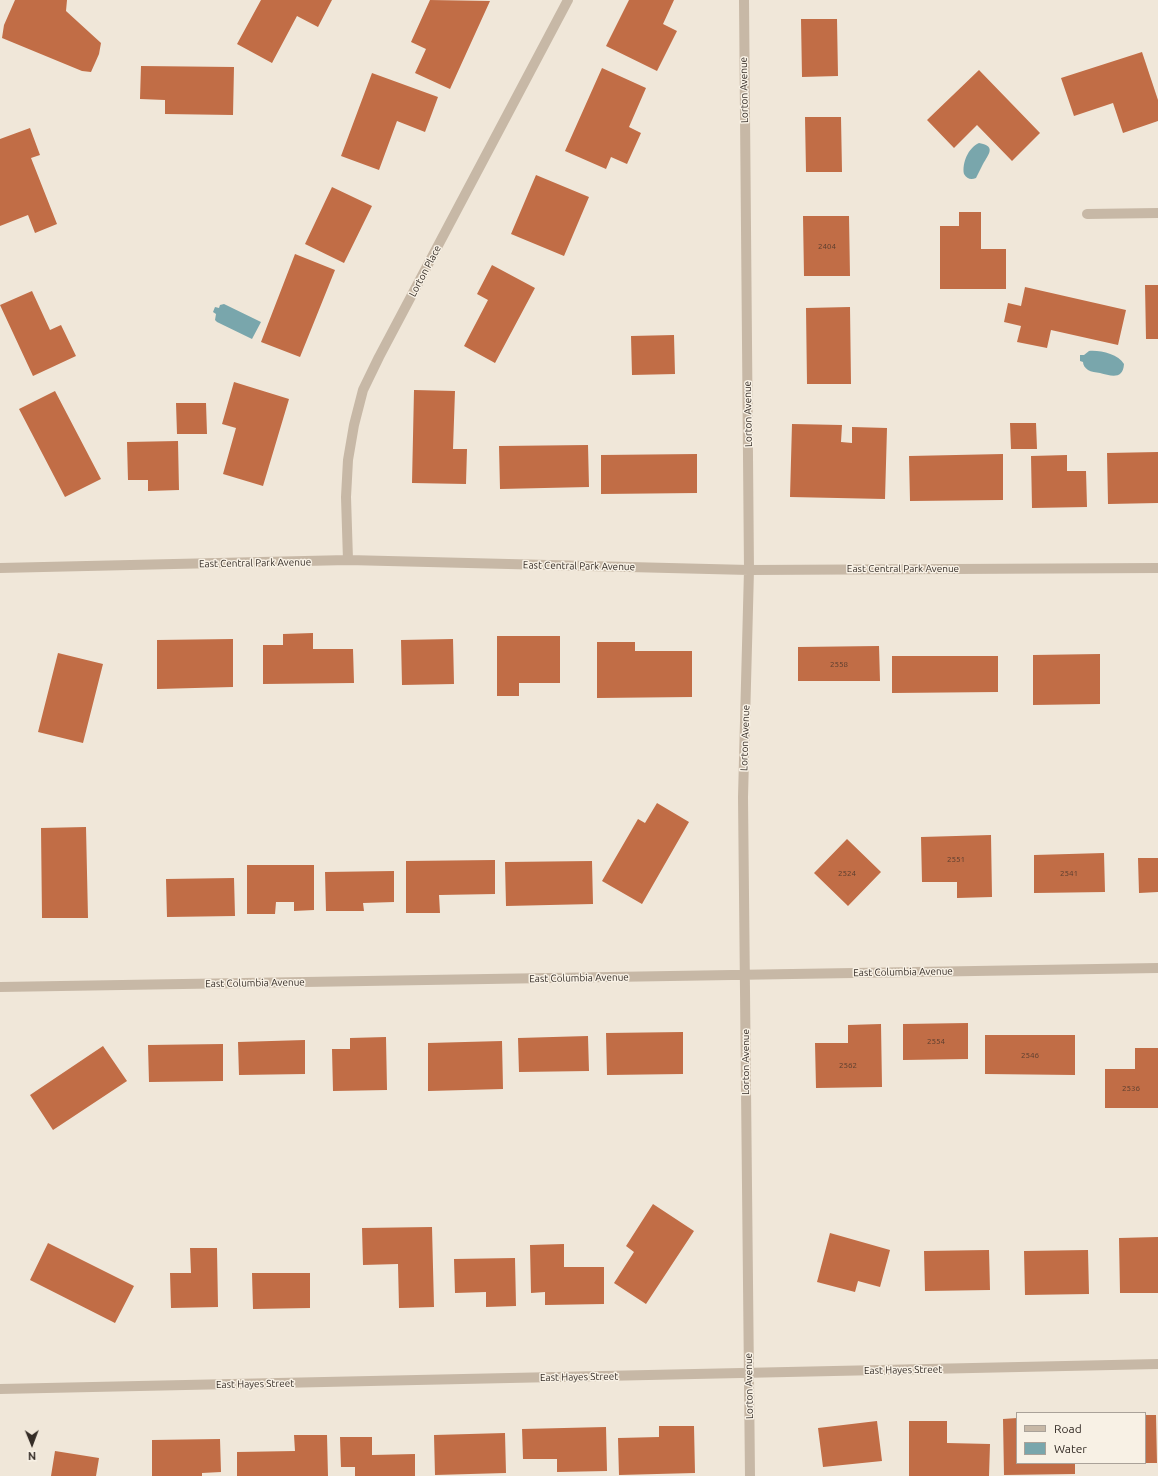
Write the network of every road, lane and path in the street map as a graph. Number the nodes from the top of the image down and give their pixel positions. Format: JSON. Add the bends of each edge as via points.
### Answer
{"nodes":[{"id":1,"x":568,"y":0,"type":"edge"},
{"id":2,"x":744,"y":0,"type":"edge"},
{"id":3,"x":1158,"y":213,"type":"edge"},
{"id":4,"x":1087,"y":214,"type":"dead end"},
{"id":5,"x":348,"y":560,"type":"junction"},
{"id":6,"x":0,"y":568,"type":"edge"},
{"id":7,"x":1158,"y":568,"type":"edge"},
{"id":8,"x":749,"y":570,"type":"junction"},
{"id":9,"x":1158,"y":968,"type":"edge"},
{"id":10,"x":746,"y":975,"type":"junction"},
{"id":11,"x":0,"y":987,"type":"edge"},
{"id":12,"x":1158,"y":1364,"type":"edge"},
{"id":13,"x":749,"y":1373,"type":"junction"},
{"id":14,"x":0,"y":1389,"type":"edge"},
{"id":15,"x":750,"y":1476,"type":"edge"}],
"edges":[{"from":1,"to":5,"type":"street","name":"Lorton Place","via":[[363,390],[348,460]]},
{"from":2,"to":8,"type":"street","name":"Lorton Avenue"},
{"from":3,"to":4,"type":"street"},
{"from":5,"to":6,"type":"street","name":"East Central Park Avenue"},
{"from":5,"to":8,"type":"street","name":"East Central Park Avenue"},
{"from":7,"to":8,"type":"street","name":"East Central Park Avenue"},
{"from":8,"to":10,"type":"street","name":"Lorton Avenue","via":[[743,797]]},
{"from":9,"to":10,"type":"street","name":"East Columbia Avenue"},
{"from":10,"to":11,"type":"street","name":"East Columbia Avenue"},
{"from":10,"to":13,"type":"street","name":"Lorton Avenue"},
{"from":12,"to":13,"type":"street","name":"East Hayes Street"},
{"from":13,"to":14,"type":"street","name":"East Hayes Street"},
{"from":13,"to":15,"type":"street","name":"Lorton Avenue"}]}
